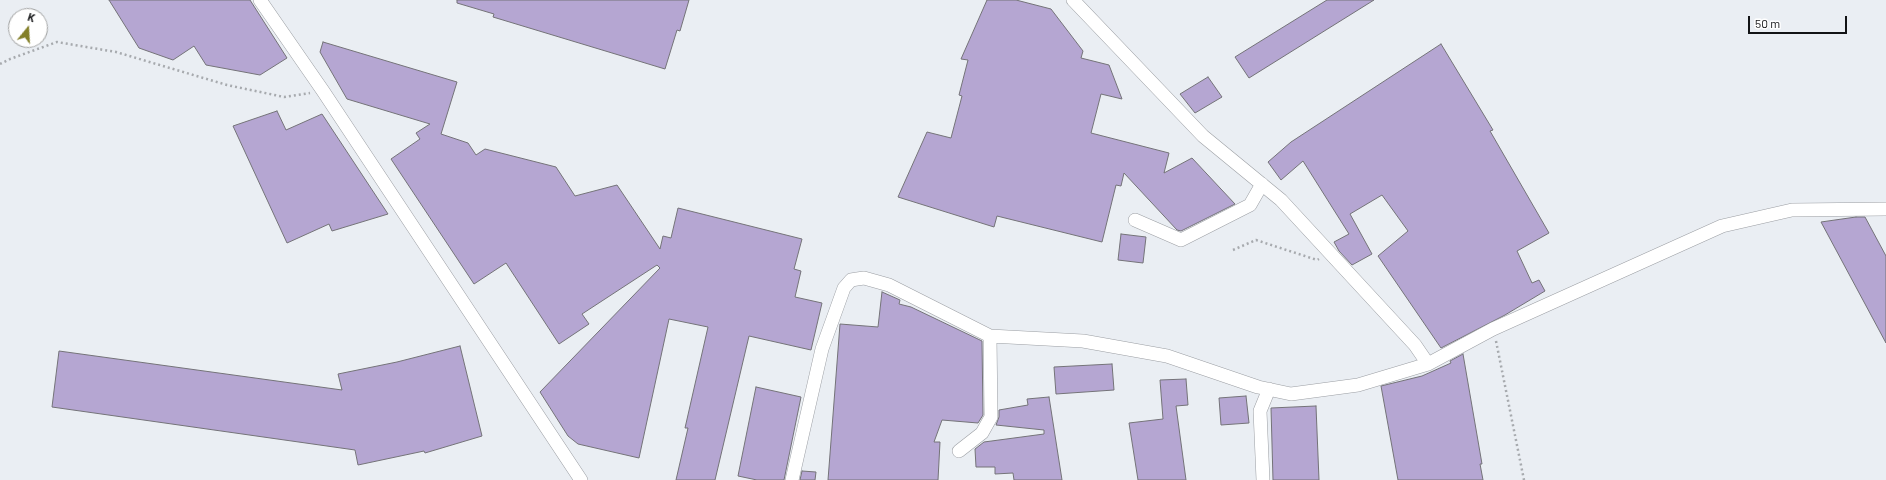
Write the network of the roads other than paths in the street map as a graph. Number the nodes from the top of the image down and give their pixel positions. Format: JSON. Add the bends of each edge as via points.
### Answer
{"nodes":[{"id":1,"x":260,"y":0,"type":"edge"},
{"id":2,"x":1073,"y":0,"type":"edge"},
{"id":3,"x":1262,"y":184,"type":"junction"},
{"id":4,"x":1886,"y":209,"type":"edge"},
{"id":5,"x":1135,"y":220,"type":"dead end"},
{"id":6,"x":990,"y":336,"type":"junction"},
{"id":7,"x":1428,"y":364,"type":"junction"},
{"id":8,"x":1269,"y":390,"type":"junction"},
{"id":9,"x":958,"y":451,"type":"dead end"},
{"id":10,"x":581,"y":480,"type":"edge"},
{"id":11,"x":792,"y":480,"type":"edge"},
{"id":12,"x":1262,"y":480,"type":"edge"}],
"edges":[{"from":1,"to":10,"type":"street"},
{"from":2,"to":3,"type":"street","via":[[1203,136]]},
{"from":3,"to":5,"type":"street","via":[[1250,205],[1181,240]]},
{"from":3,"to":7,"type":"street","via":[[1281,200],[1330,252],[1415,345]]},
{"from":4,"to":7,"type":"street","via":[[1792,210],[1722,226],[1493,329]]},
{"from":6,"to":8,"type":"street","via":[[1083,341],[1167,356]]},
{"from":6,"to":9,"type":"street","via":[[991,417],[982,432]]},
{"from":6,"to":11,"type":"street","via":[[889,286],[864,278],[851,280],[844,288],[822,349]]},
{"from":7,"to":8,"type":"street","via":[[1358,385],[1291,394]]},
{"from":8,"to":12,"type":"street","via":[[1260,411]]}]}
